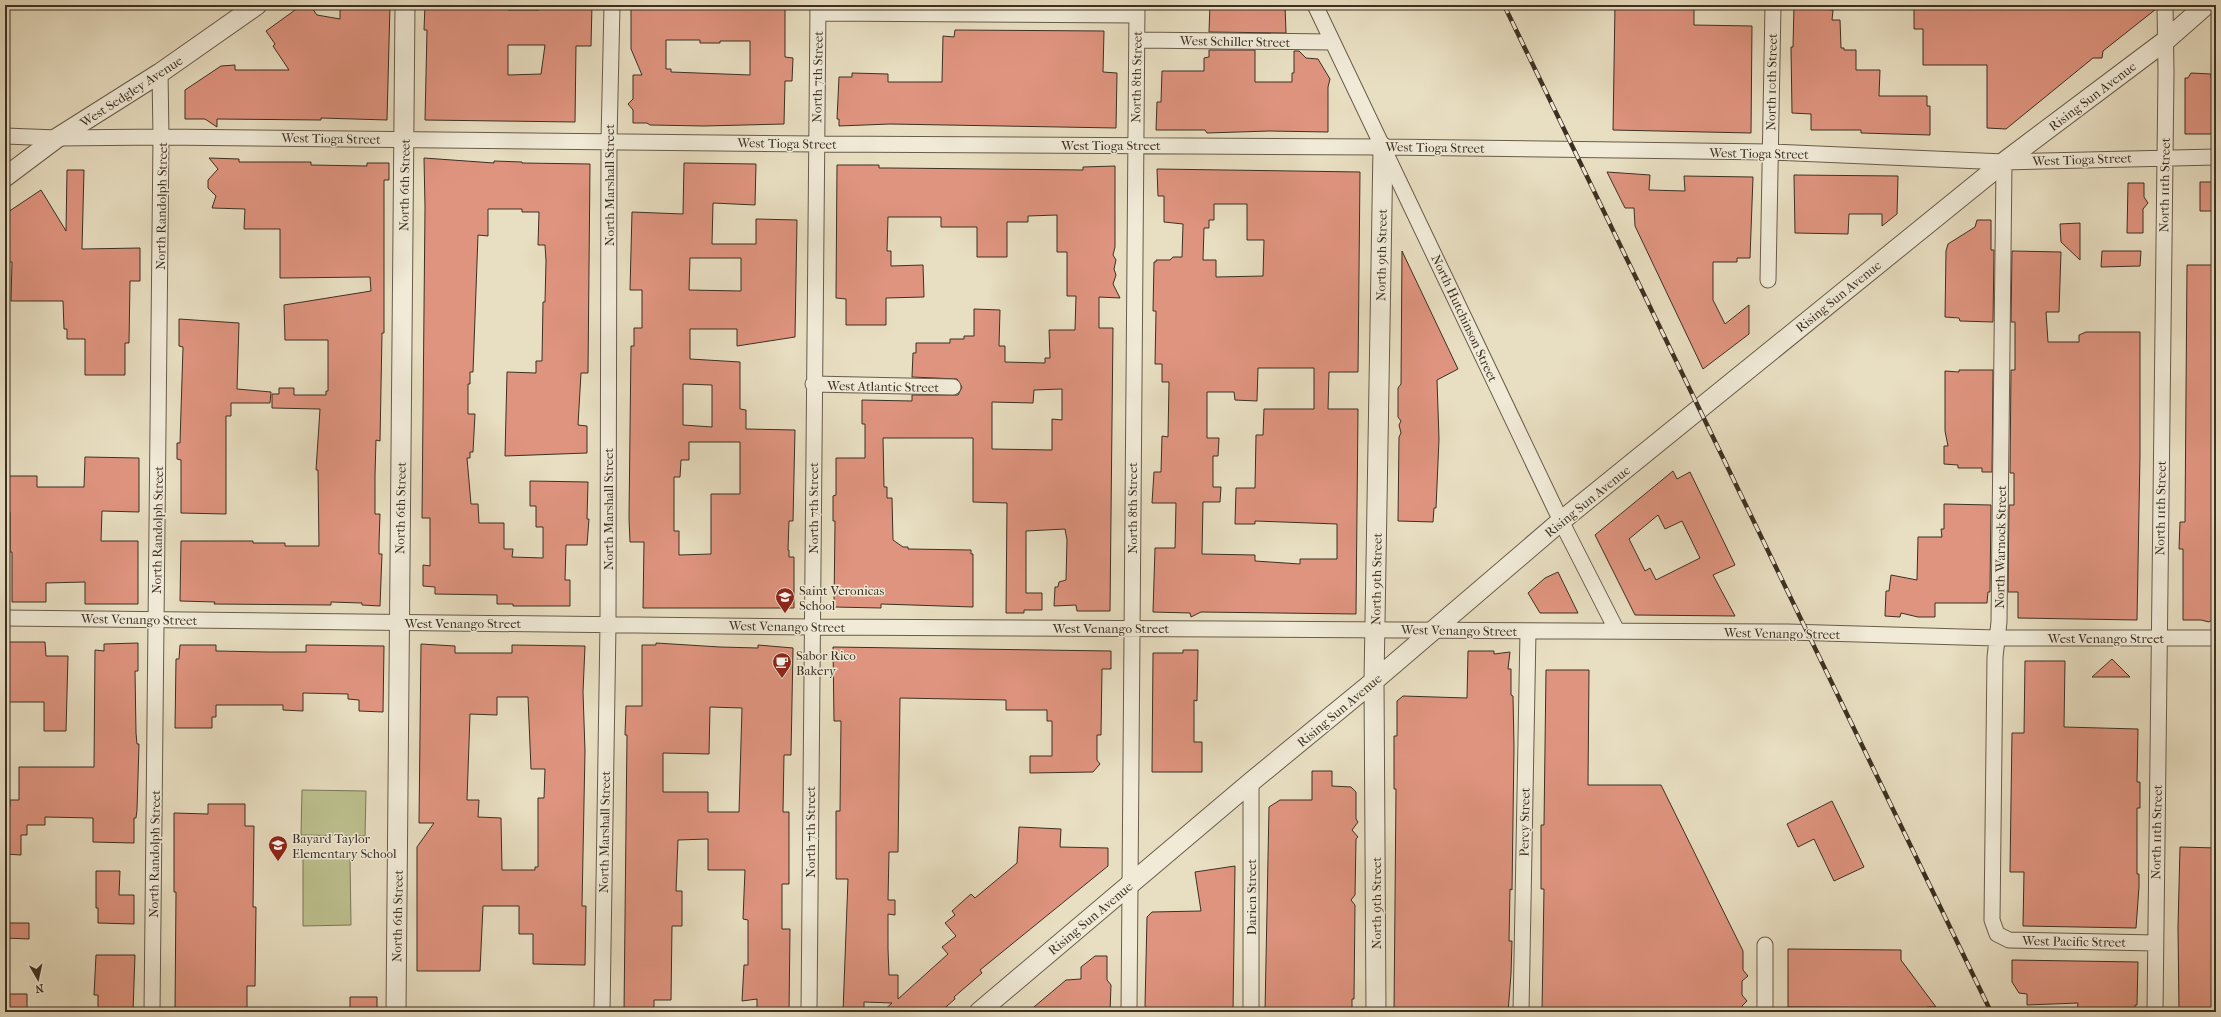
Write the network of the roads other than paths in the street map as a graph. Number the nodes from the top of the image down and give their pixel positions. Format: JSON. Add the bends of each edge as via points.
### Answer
{"nodes":[{"id":1,"x":257,"y":5,"type":"edge"},
{"id":2,"x":405,"y":5,"type":"edge"},
{"id":3,"x":612,"y":5,"type":"edge"},
{"id":4,"x":1315,"y":5,"type":"edge"},
{"id":5,"x":1773,"y":5,"type":"edge"},
{"id":6,"x":2165,"y":5,"type":"edge"},
{"id":7,"x":2206,"y":5,"type":"edge"},
{"id":8,"x":818,"y":9,"type":"edge"},
{"id":9,"x":1137,"y":10,"type":"edge"},
{"id":10,"x":1137,"y":40,"type":"junction"},
{"id":11,"x":2165,"y":41,"type":"junction"},
{"id":12,"x":1332,"y":42,"type":"junction"},
{"id":13,"x":160,"y":73,"type":"junction"},
{"id":14,"x":5,"y":136,"type":"edge"},
{"id":15,"x":161,"y":137,"type":"junction"},
{"id":16,"x":57,"y":138,"type":"junction"},
{"id":17,"x":404,"y":139,"type":"junction"},
{"id":18,"x":609,"y":140,"type":"junction"},
{"id":19,"x":817,"y":144,"type":"junction"},
{"id":20,"x":1134,"y":145,"type":"junction"},
{"id":21,"x":1383,"y":147,"type":"junction"},
{"id":22,"x":1770,"y":152,"type":"junction"},
{"id":23,"x":2164,"y":156,"type":"junction"},
{"id":24,"x":2216,"y":157,"type":"edge"},
{"id":25,"x":2004,"y":162,"type":"junction"},
{"id":26,"x":5,"y":177,"type":"edge"},
{"id":27,"x":1768,"y":280,"type":"dead end"},
{"id":28,"x":813,"y":384,"type":"junction"},
{"id":29,"x":953,"y":387,"type":"dead end"},
{"id":30,"x":1561,"y":521,"type":"junction"},
{"id":31,"x":5,"y":618,"type":"edge"},
{"id":32,"x":156,"y":619,"type":"junction"},
{"id":33,"x":399,"y":622,"type":"junction"},
{"id":34,"x":608,"y":624,"type":"junction"},
{"id":35,"x":812,"y":627,"type":"junction"},
{"id":36,"x":1131,"y":628,"type":"junction"},
{"id":37,"x":1375,"y":630,"type":"junction"},
{"id":38,"x":1432,"y":630,"type":"junction"},
{"id":39,"x":1528,"y":631,"type":"junction"},
{"id":40,"x":1617,"y":631,"type":"junction"},
{"id":41,"x":1996,"y":638,"type":"junction"},
{"id":42,"x":2159,"y":638,"type":"junction"},
{"id":43,"x":2216,"y":638,"type":"edge"},
{"id":44,"x":1374,"y":681,"type":"junction"},
{"id":45,"x":1251,"y":782,"type":"junction"},
{"id":46,"x":1129,"y":885,"type":"junction"},
{"id":47,"x":1996,"y":932,"type":"joint"},
{"id":48,"x":2155,"y":943,"type":"junction"},
{"id":49,"x":1765,"y":945,"type":"dead end"},
{"id":50,"x":152,"y":1012,"type":"edge"},
{"id":51,"x":396,"y":1012,"type":"edge"},
{"id":52,"x":602,"y":1012,"type":"edge"},
{"id":53,"x":809,"y":1012,"type":"edge"},
{"id":54,"x":979,"y":1012,"type":"edge"},
{"id":55,"x":1129,"y":1012,"type":"edge"},
{"id":56,"x":1251,"y":1012,"type":"edge"},
{"id":57,"x":1376,"y":1012,"type":"edge"},
{"id":58,"x":1521,"y":1012,"type":"edge"},
{"id":59,"x":1765,"y":1012,"type":"edge"},
{"id":60,"x":2154,"y":1012,"type":"edge"}],
"edges":[{"from":1,"to":13,"type":"street","name":"West Sedgley Avenue"},
{"from":2,"to":17,"type":"street","name":"North 6th Street"},
{"from":3,"to":18,"type":"street","name":"North Marshall Street"},
{"from":4,"to":12,"type":"street","name":"North Hutchinson Street"},
{"from":5,"to":22,"type":"street","name":"North 10th Street"},
{"from":6,"to":11,"type":"street","name":"North 11th Street"},
{"from":7,"to":11,"type":"street","name":"Rising Sun Avenue"},
{"from":8,"to":9,"type":"street"},
{"from":8,"to":19,"type":"street","name":"North 7th Street"},
{"from":9,"to":10,"type":"street","name":"North 8th Street"},
{"from":10,"to":12,"type":"street","name":"West Schiller Street"},
{"from":10,"to":20,"type":"street","name":"North 8th Street"},
{"from":11,"to":23,"type":"street","name":"North 11th Street"},
{"from":11,"to":25,"type":"street","name":"Rising Sun Avenue"},
{"from":12,"to":21,"type":"street","name":"North Hutchinson Street"},
{"from":13,"to":15,"type":"street","name":"North Randolph Street"},
{"from":13,"to":16,"type":"street","name":"West Sedgley Avenue"},
{"from":14,"to":16,"type":"street","name":"West Tioga Street"},
{"from":15,"to":16,"type":"street","name":"West Tioga Street"},
{"from":15,"to":17,"type":"street","name":"West Tioga Street"},
{"from":15,"to":32,"type":"street","name":"North Randolph Street"},
{"from":16,"to":26,"type":"street","name":"West Sedgley Avenue"},
{"from":17,"to":18,"type":"street","name":"West Tioga Street"},
{"from":17,"to":33,"type":"street","name":"North 6th Street"},
{"from":18,"to":19,"type":"street","name":"West Tioga Street"},
{"from":18,"to":34,"type":"street","name":"North Marshall Street"},
{"from":19,"to":20,"type":"street","name":"West Tioga Street"},
{"from":19,"to":28,"type":"street","name":"North 7th Street"},
{"from":20,"to":21,"type":"street","name":"West Tioga Street"},
{"from":20,"to":36,"type":"street","name":"North 8th Street"},
{"from":21,"to":22,"type":"street","name":"West Tioga Street"},
{"from":21,"to":30,"type":"street","name":"North Hutchinson Street"},
{"from":21,"to":37,"type":"street","name":"North 9th Street"},
{"from":22,"to":25,"type":"street","name":"West Tioga Street"},
{"from":22,"to":27,"type":"street","name":"North 10th Street"},
{"from":23,"to":24,"type":"street","name":"West Tioga Street"},
{"from":23,"to":25,"type":"street","name":"West Tioga Street"},
{"from":23,"to":42,"type":"street","name":"North 11th Street"},
{"from":25,"to":30,"type":"street","name":"Rising Sun Avenue"},
{"from":25,"to":41,"type":"street","name":"North Warnock Street","via":[[1999,622]]},
{"from":28,"to":29,"type":"street","name":"West Atlantic Street"},
{"from":28,"to":35,"type":"street","name":"North 7th Street"},
{"from":30,"to":38,"type":"street","name":"Rising Sun Avenue"},
{"from":30,"to":40,"type":"street","name":"North Hutchinson Street"},
{"from":31,"to":32,"type":"street","name":"West Venango Street"},
{"from":32,"to":33,"type":"street","name":"West Venango Street"},
{"from":32,"to":50,"type":"street","name":"North Randolph Street"},
{"from":33,"to":34,"type":"street","name":"West Venango Street"},
{"from":33,"to":51,"type":"street","name":"North 6th Street"},
{"from":34,"to":35,"type":"street","name":"West Venango Street"},
{"from":34,"to":52,"type":"street","name":"North Marshall Street"},
{"from":35,"to":36,"type":"street","name":"West Venango Street"},
{"from":35,"to":53,"type":"street","name":"North 7th Street"},
{"from":36,"to":37,"type":"street","name":"West Venango Street"},
{"from":36,"to":46,"type":"street","name":"North 8th Street"},
{"from":37,"to":38,"type":"street","name":"West Venango Street"},
{"from":37,"to":44,"type":"street","name":"North 9th Street"},
{"from":38,"to":39,"type":"street","name":"West Venango Street"},
{"from":38,"to":44,"type":"street","name":"Rising Sun Avenue"},
{"from":39,"to":40,"type":"street","name":"West Venango Street"},
{"from":39,"to":58,"type":"street","name":"Percy Street"},
{"from":40,"to":41,"type":"street","name":"West Venango Street","via":[[1808,632]]},
{"from":41,"to":42,"type":"street","name":"West Venango Street"},
{"from":41,"to":47,"type":"street","name":"North Warnock Street","via":[[1992,920]]},
{"from":42,"to":43,"type":"street","name":"West Venango Street"},
{"from":42,"to":48,"type":"street","name":"North 11th Street"},
{"from":44,"to":45,"type":"street","name":"Rising Sun Avenue"},
{"from":44,"to":57,"type":"street","name":"North 9th Street"},
{"from":45,"to":46,"type":"street","name":"Rising Sun Avenue"},
{"from":45,"to":56,"type":"street","name":"Darien Street"},
{"from":46,"to":54,"type":"street","name":"Rising Sun Avenue"},
{"from":46,"to":55,"type":"street","name":"North 8th Street"},
{"from":47,"to":48,"type":"street","name":"West Pacific Street","via":[[2009,940]]},
{"from":48,"to":60,"type":"street","name":"North 11th Street"},
{"from":49,"to":59,"type":"street"}]}
